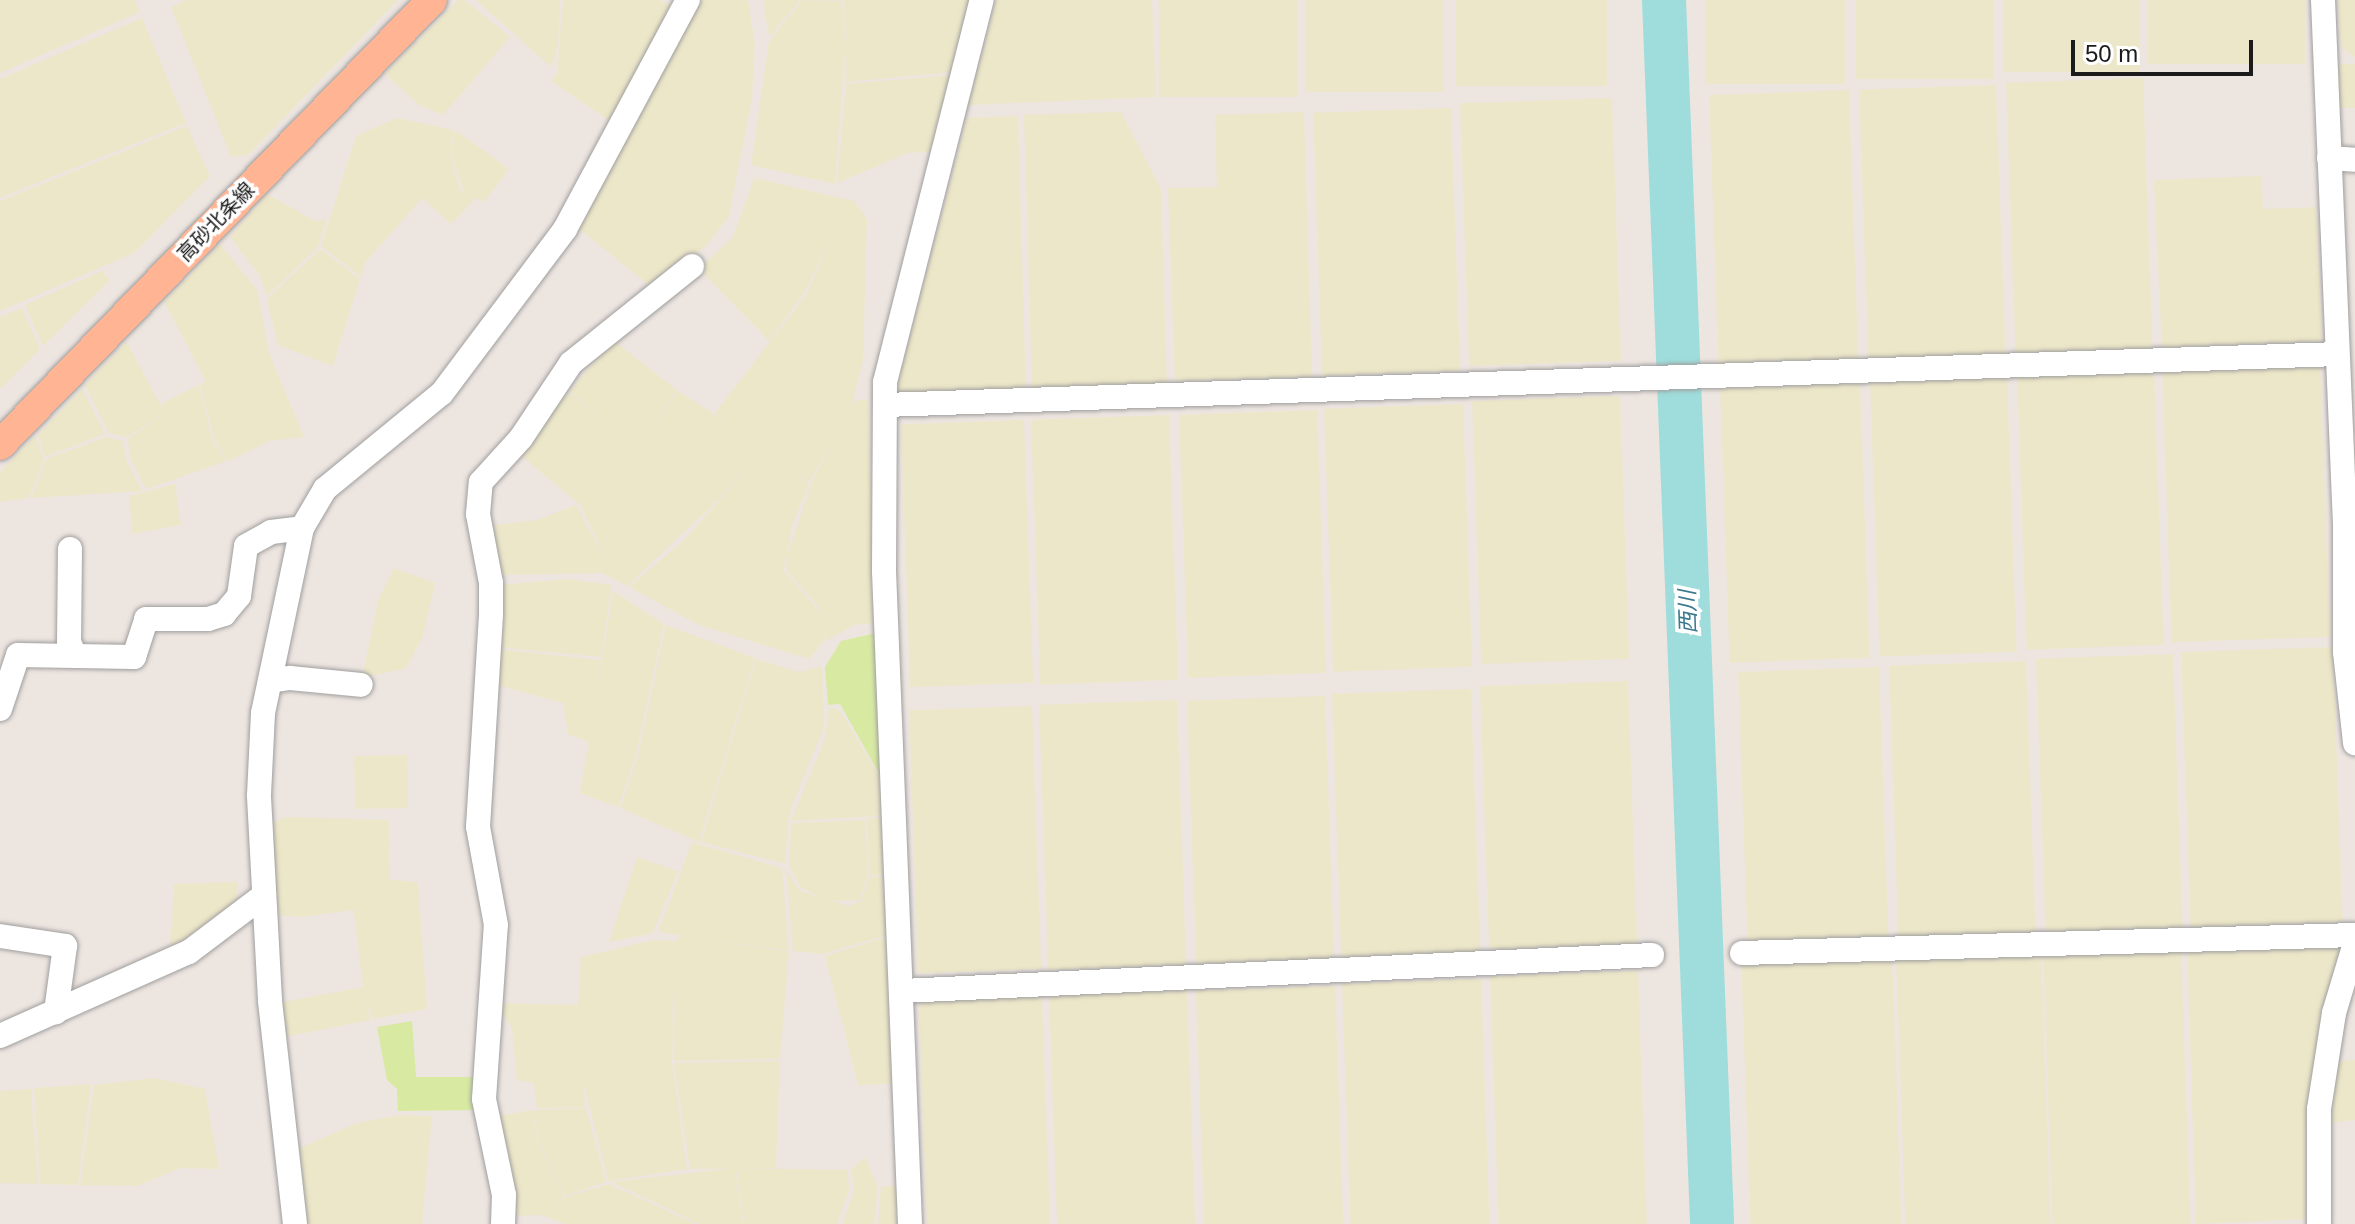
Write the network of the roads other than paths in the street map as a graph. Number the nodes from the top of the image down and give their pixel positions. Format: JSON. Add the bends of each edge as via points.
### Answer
{"nodes":[{"id":1,"x":432,"y":0,"type":"edge"},
{"id":2,"x":688,"y":0,"type":"edge"},
{"id":3,"x":982,"y":0,"type":"edge"},
{"id":4,"x":2323,"y":0,"type":"edge"},
{"id":5,"x":2329,"y":158,"type":"junction"},
{"id":6,"x":2355,"y":160,"type":"edge"},
{"id":7,"x":692,"y":266,"type":"dead end"},
{"id":8,"x":2335,"y":354,"type":"junction"},
{"id":9,"x":885,"y":405,"type":"junction"},
{"id":10,"x":0,"y":445,"type":"edge"},
{"id":11,"x":302,"y":528,"type":"junction"},
{"id":12,"x":70,"y":549,"type":"dead end"},
{"id":13,"x":75,"y":656,"type":"junction"},
{"id":14,"x":270,"y":681,"type":"junction"},
{"id":15,"x":361,"y":685,"type":"dead end"},
{"id":16,"x":0,"y":709,"type":"edge"},
{"id":17,"x":2355,"y":722,"type":"edge"},
{"id":18,"x":2355,"y":743,"type":"edge"},
{"id":19,"x":263,"y":896,"type":"junction"},
{"id":20,"x":2355,"y":935,"type":"edge"},
{"id":21,"x":0,"y":936,"type":"edge"},
{"id":22,"x":2355,"y":943,"type":"edge"},
{"id":23,"x":1742,"y":953,"type":"dead end"},
{"id":24,"x":1652,"y":955,"type":"dead end"},
{"id":25,"x":903,"y":991,"type":"junction"},
{"id":26,"x":56,"y":1012,"type":"junction"},
{"id":27,"x":0,"y":1036,"type":"edge"},
{"id":28,"x":295,"y":1224,"type":"edge"},
{"id":29,"x":503,"y":1224,"type":"edge"},
{"id":30,"x":910,"y":1224,"type":"edge"},
{"id":31,"x":2319,"y":1224,"type":"edge"}],
"edges":[{"from":1,"to":10,"type":"main road","name":"高砂北条線"},
{"from":2,"to":11,"type":"street","via":[[565,229],[442,393],[325,489]]},
{"from":3,"to":9,"type":"street","via":[[885,382]]},
{"from":4,"to":5,"type":"street"},
{"from":5,"to":6,"type":"street"},
{"from":5,"to":8,"type":"street"},
{"from":7,"to":29,"type":"street","via":[[571,363],[521,438],[481,482],[478,514],[491,599],[478,827],[496,925],[484,1099],[504,1195]]},
{"from":8,"to":9,"type":"street"},
{"from":8,"to":17,"type":"street","via":[[2345,524],[2345,652]]},
{"from":9,"to":25,"type":"street","via":[[884,572]]},
{"from":11,"to":13,"type":"street","via":[[271,532],[246,546],[239,596],[224,614],[146,619],[134,657]]},
{"from":11,"to":14,"type":"street"},
{"from":12,"to":13,"type":"street","via":[[69,642]]},
{"from":13,"to":16,"type":"street","via":[[18,655]]},
{"from":14,"to":15,"type":"street"},
{"from":14,"to":19,"type":"street","via":[[259,795]]},
{"from":17,"to":18,"type":"street"},
{"from":19,"to":26,"type":"street","via":[[189,952]]},
{"from":19,"to":28,"type":"street"},
{"from":20,"to":23,"type":"street"},
{"from":21,"to":26,"type":"street","via":[[65,946]]},
{"from":22,"to":31,"type":"street","via":[[2334,1013],[2319,1109]]},
{"from":24,"to":25,"type":"street"},
{"from":25,"to":30,"type":"street"},
{"from":26,"to":27,"type":"street"}]}
